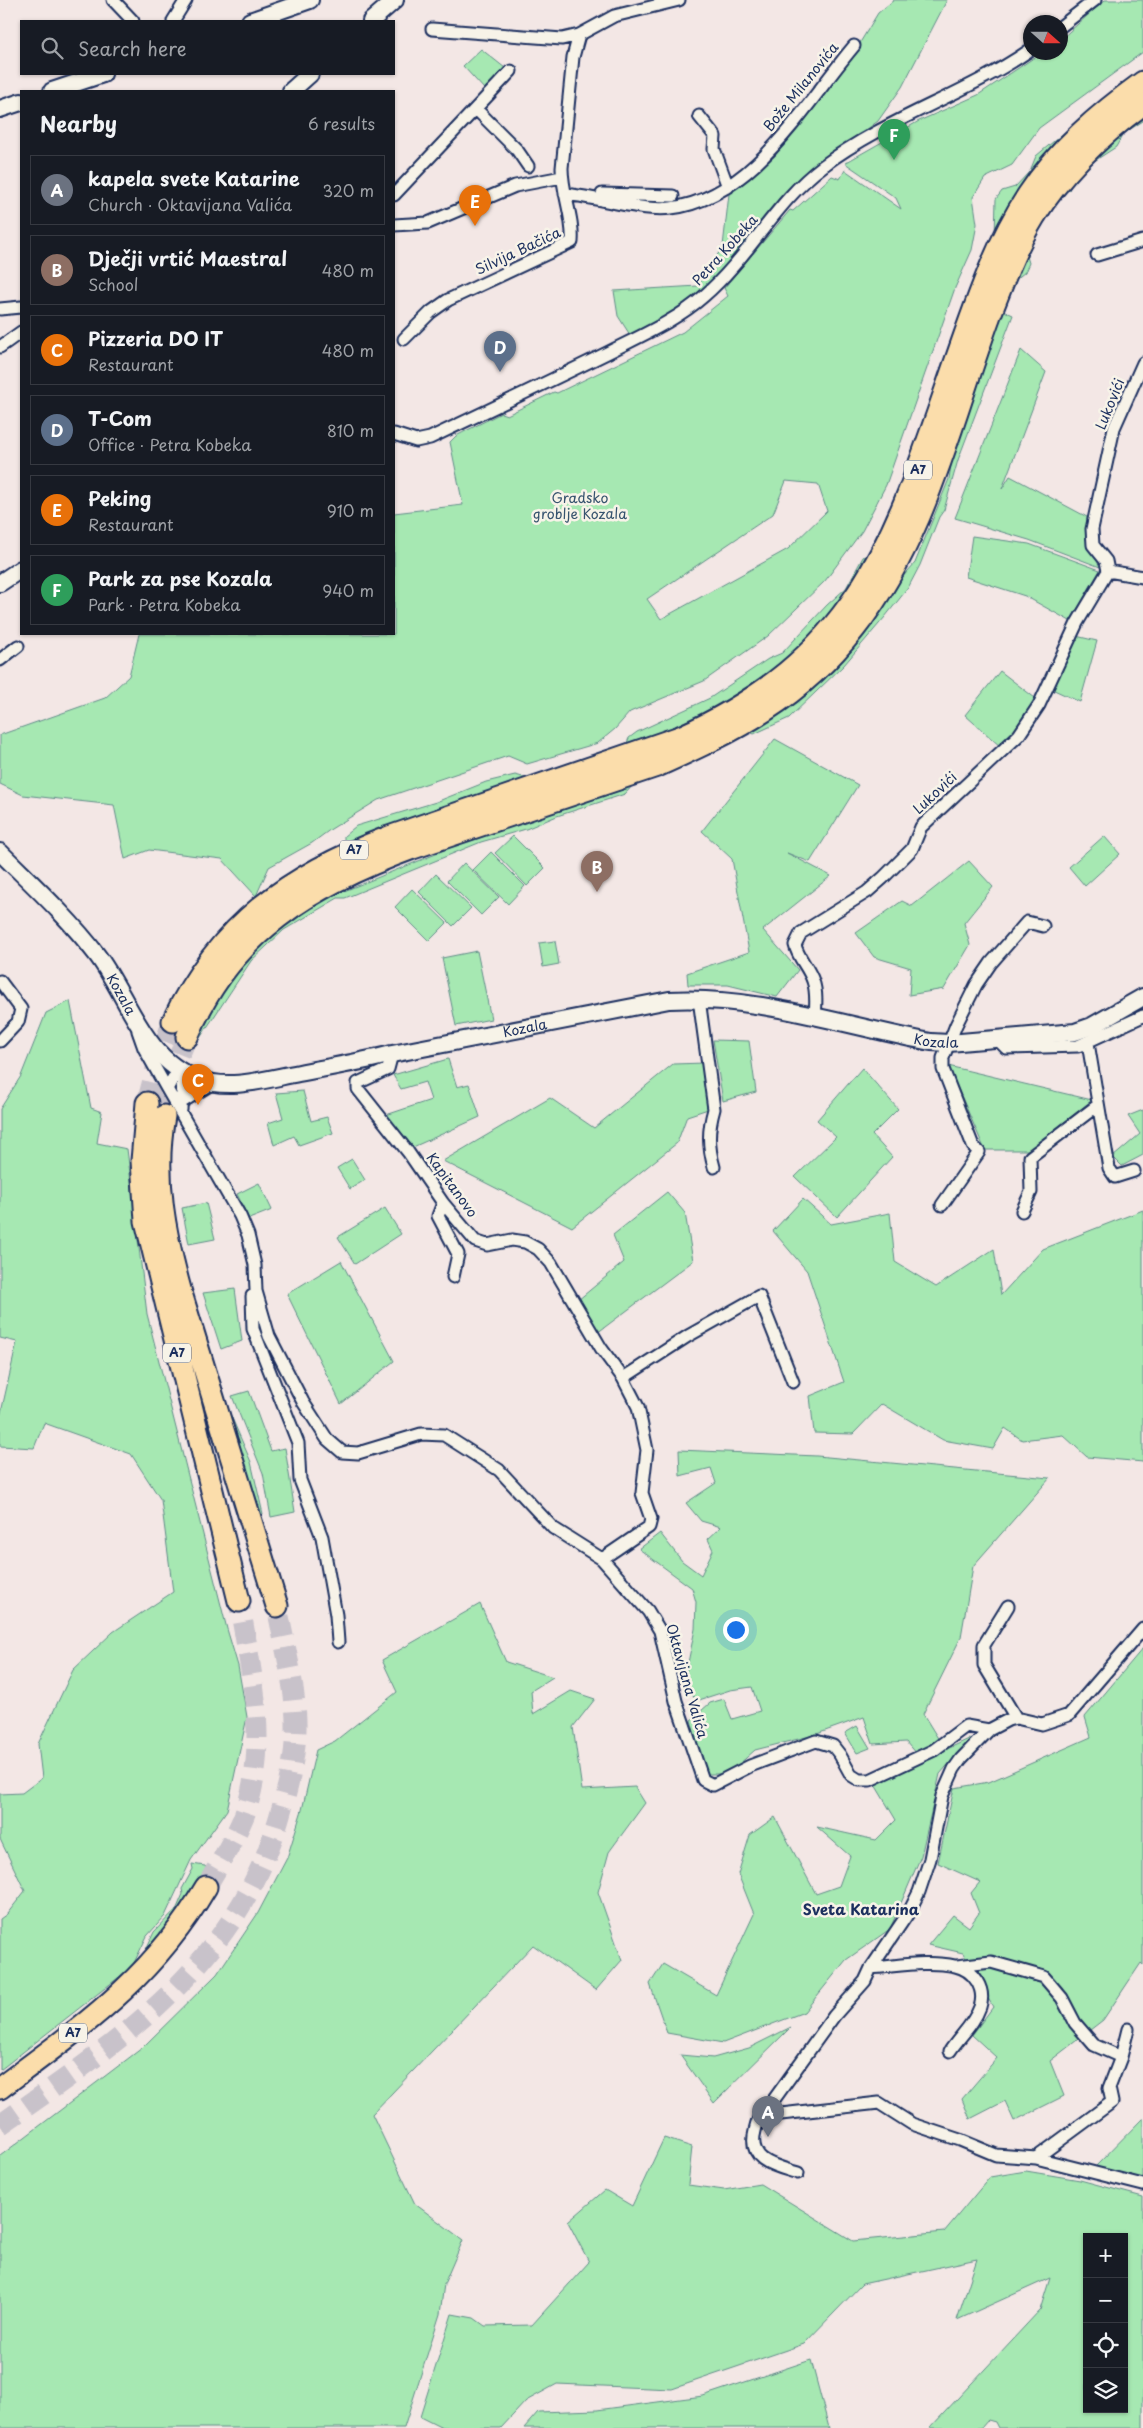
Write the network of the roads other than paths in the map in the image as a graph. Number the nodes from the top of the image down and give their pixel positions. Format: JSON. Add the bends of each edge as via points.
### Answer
{"nodes":[{"id":1,"x":113,"y":0,"type":"edge"},
{"id":2,"x":186,"y":0,"type":"edge"},
{"id":3,"x":310,"y":0,"type":"edge"},
{"id":4,"x":395,"y":0,"type":"edge"},
{"id":5,"x":679,"y":0,"type":"edge"},
{"id":6,"x":1096,"y":0,"type":"edge"},
{"id":7,"x":131,"y":20,"type":"edge"},
{"id":8,"x":174,"y":20,"type":"edge"},
{"id":9,"x":253,"y":20,"type":"edge"},
{"id":10,"x":372,"y":20,"type":"edge"},
{"id":11,"x":1068,"y":21,"type":"edge"},
{"id":12,"x":432,"y":29,"type":"dead end"},
{"id":13,"x":579,"y":35,"type":"junction"},
{"id":14,"x":854,"y":46,"type":"dead end"},
{"id":15,"x":1023,"y":54,"type":"edge"},
{"id":16,"x":511,"y":71,"type":"dead end"},
{"id":17,"x":99,"y":75,"type":"edge"},
{"id":18,"x":309,"y":75,"type":"edge"},
{"id":19,"x":1143,"y":82,"type":"edge"},
{"id":20,"x":55,"y":90,"type":"edge"},
{"id":21,"x":292,"y":90,"type":"edge"},
{"id":22,"x":20,"y":102,"type":"edge"},
{"id":23,"x":1143,"y":104,"type":"edge"},
{"id":24,"x":0,"y":109,"type":"edge"},
{"id":25,"x":476,"y":109,"type":"junction"},
{"id":26,"x":699,"y":116,"type":"dead end"},
{"id":27,"x":528,"y":166,"type":"dead end"},
{"id":28,"x":562,"y":177,"type":"junction"},
{"id":29,"x":728,"y":187,"type":"junction"},
{"id":30,"x":395,"y":194,"type":"edge"},
{"id":31,"x":566,"y":194,"type":"junction"},
{"id":32,"x":673,"y":196,"type":"dead end"},
{"id":33,"x":595,"y":197,"type":"junction"},
{"id":34,"x":395,"y":225,"type":"edge"},
{"id":35,"x":1143,"y":241,"type":"edge"},
{"id":36,"x":1098,"y":255,"type":"dead end"},
{"id":37,"x":20,"y":307,"type":"edge"},
{"id":38,"x":0,"y":309,"type":"edge"},
{"id":39,"x":20,"y":333,"type":"edge"},
{"id":40,"x":404,"y":340,"type":"dead end"},
{"id":41,"x":0,"y":347,"type":"edge"},
{"id":42,"x":1143,"y":364,"type":"edge"},
{"id":43,"x":395,"y":434,"type":"edge"},
{"id":44,"x":20,"y":570,"type":"edge"},
{"id":45,"x":1108,"y":571,"type":"junction"},
{"id":46,"x":1143,"y":576,"type":"edge"},
{"id":47,"x":0,"y":583,"type":"edge"},
{"id":48,"x":18,"y":646,"type":"dead end"},
{"id":49,"x":0,"y":660,"type":"edge"},
{"id":50,"x":0,"y":853,"type":"edge"},
{"id":51,"x":1043,"y":926,"type":"dead end"},
{"id":52,"x":0,"y":981,"type":"edge"},
{"id":53,"x":1143,"y":997,"type":"edge"},
{"id":54,"x":699,"y":999,"type":"junction"},
{"id":55,"x":132,"y":1013,"type":"junction"},
{"id":56,"x":1143,"y":1016,"type":"edge"},
{"id":57,"x":815,"y":1017,"type":"junction"},
{"id":58,"x":173,"y":1021,"type":"tunnel mouth"},
{"id":59,"x":187,"y":1038,"type":"tunnel mouth"},
{"id":60,"x":999,"y":1040,"type":"junction"},
{"id":61,"x":0,"y":1041,"type":"edge"},
{"id":62,"x":1088,"y":1042,"type":"junction"},
{"id":63,"x":950,"y":1043,"type":"junction"},
{"id":64,"x":392,"y":1054,"type":"junction"},
{"id":65,"x":183,"y":1073,"type":"junction"},
{"id":66,"x":213,"y":1083,"type":"junction"},
{"id":67,"x":167,"y":1089,"type":"junction"},
{"id":68,"x":147,"y":1103,"type":"tunnel mouth"},
{"id":69,"x":1098,"y":1106,"type":"junction"},
{"id":70,"x":176,"y":1109,"type":"junction"},
{"id":71,"x":714,"y":1168,"type":"dead end"},
{"id":72,"x":1134,"y":1170,"type":"dead end"},
{"id":73,"x":443,"y":1203,"type":"junction"},
{"id":74,"x":942,"y":1204,"type":"dead end"},
{"id":75,"x":1022,"y":1211,"type":"dead end"},
{"id":76,"x":453,"y":1277,"type":"dead end"},
{"id":77,"x":256,"y":1291,"type":"junction"},
{"id":78,"x":623,"y":1378,"type":"junction"},
{"id":79,"x":793,"y":1382,"type":"dead end"},
{"id":80,"x":602,"y":1558,"type":"junction"},
{"id":81,"x":239,"y":1601,"type":"tunnel mouth"},
{"id":82,"x":277,"y":1606,"type":"tunnel mouth"},
{"id":83,"x":1008,"y":1606,"type":"dead end"},
{"id":84,"x":1143,"y":1629,"type":"edge"},
{"id":85,"x":338,"y":1642,"type":"dead end"},
{"id":86,"x":1016,"y":1718,"type":"junction"},
{"id":87,"x":989,"y":1730,"type":"junction"},
{"id":88,"x":206,"y":1887,"type":"tunnel mouth"},
{"id":89,"x":957,"y":1966,"type":"junction"},
{"id":90,"x":871,"y":1968,"type":"junction"},
{"id":91,"x":1128,"y":2029,"type":"dead end"},
{"id":92,"x":950,"y":2051,"type":"dead end"},
{"id":93,"x":1122,"y":2057,"type":"junction"},
{"id":94,"x":1,"y":2087,"type":"edge"},
{"id":95,"x":770,"y":2105,"type":"junction"},
{"id":96,"x":1036,"y":2158,"type":"junction"},
{"id":97,"x":798,"y":2173,"type":"dead end"},
{"id":98,"x":1143,"y":2185,"type":"edge"}],
"edges":[{"from":1,"to":7,"type":"street"},
{"from":2,"to":8,"type":"street"},
{"from":3,"to":9,"type":"main road"},
{"from":4,"to":10,"type":"main road"},
{"from":5,"to":13,"type":"street","via":[[614,16]]},
{"from":6,"to":11,"type":"street"},
{"from":12,"to":13,"type":"street","via":[[562,39]]},
{"from":13,"to":28,"type":"street","name":"Silvija Bačića","via":[[573,57]]},
{"from":14,"to":29,"type":"street","name":"Bože Milanovića","via":[[822,83],[792,126]]},
{"from":15,"to":43,"type":"street","name":"Petra Kobeka","via":[[986,78],[893,124],[824,165],[791,197],[725,276],[686,310],[603,355],[430,438],[416,441]]},
{"from":16,"to":25,"type":"street"},
{"from":17,"to":20,"type":"main road"},
{"from":18,"to":21,"type":"main road"},
{"from":19,"to":58,"type":"highway","number":"A7","via":[[1077,135],[1045,171],[1013,219],[987,273],[894,529],[860,591],[816,646],[762,692],[687,734],[389,837],[345,854],[304,876],[265,904],[231,936],[198,978]]},
{"from":22,"to":24,"type":"main road"},
{"from":23,"to":59,"type":"highway","number":"A7","via":[[1082,156],[1033,218],[1006,274],[930,488],[892,574],[855,629],[822,665],[759,716],[657,766],[413,848],[326,885],[286,910],[250,941],[207,997]]},
{"from":25,"to":27,"type":"street","via":[[517,150]]},
{"from":25,"to":30,"type":"street"},
{"from":26,"to":29,"type":"street","via":[[715,136],[714,149]]},
{"from":28,"to":31,"type":"street","name":"Silvija Bačića"},
{"from":28,"to":34,"type":"street","via":[[515,186],[428,222]]},
{"from":29,"to":33,"type":"street","name":"Bože Milanovića","via":[[694,202],[670,208]]},
{"from":31,"to":33,"type":"street","name":"Bože Milanovića"},
{"from":31,"to":40,"type":"street","name":"Silvija Bačića","via":[[572,242],[448,300],[431,312]]},
{"from":32,"to":33,"type":"street","via":[[627,193]]},
{"from":35,"to":36,"type":"street"},
{"from":37,"to":38,"type":"street"},
{"from":39,"to":41,"type":"street"},
{"from":42,"to":45,"type":"street","name":"Lukovići","via":[[1114,428],[1092,529],[1093,545],[1106,561]]},
{"from":44,"to":47,"type":"main road"},
{"from":45,"to":46,"type":"street"},
{"from":45,"to":57,"type":"street","name":"Lukovići","via":[[1076,623],[1039,705],[1019,735],[920,827],[912,849],[883,878],[867,892],[802,933],[795,944],[813,981]]},
{"from":48,"to":49,"type":"street"},
{"from":50,"to":55,"type":"main road","name":"Kozala","via":[[98,956]]},
{"from":51,"to":63,"type":"street","via":[[1027,922],[991,963],[964,1008]]},
{"from":52,"to":61,"type":"street","via":[[22,1009],[18,1022]]},
{"from":53,"to":60,"type":"main road","name":"Kozala","via":[[1075,1032]]},
{"from":54,"to":57,"type":"main road","name":"Kozala"},
{"from":54,"to":64,"type":"main road","name":"Kozala","via":[[670,1000]]},
{"from":54,"to":71,"type":"street","via":[[714,1109],[708,1139]]},
{"from":55,"to":65,"type":"main road","name":"Kozala","via":[[165,1058]]},
{"from":55,"to":67,"type":"street","name":"Oktavijana Valića","via":[[144,1048]]},
{"from":56,"to":62,"type":"street"},
{"from":57,"to":63,"type":"main road","name":"Kozala","via":[[909,1038]]},
{"from":60,"to":62,"type":"street","via":[[1004,1047],[1015,1049],[1078,1046]]},
{"from":60,"to":63,"type":"main road","name":"Kozala"},
{"from":62,"to":69,"type":"street"},
{"from":63,"to":74,"type":"street","via":[[943,1058],[943,1069],[973,1146],[979,1152]]},
{"from":64,"to":66,"type":"main road","name":"Kozala","via":[[246,1083]]},
{"from":64,"to":73,"type":"street","name":"Kapitanovo","via":[[388,1069],[362,1079],[358,1082],[358,1089]]},
{"from":65,"to":66,"type":"main road","name":"Kozala"},
{"from":65,"to":67,"type":"street","via":[[173,1078]]},
{"from":65,"to":70,"type":"street"},
{"from":66,"to":70,"type":"street"},
{"from":67,"to":70,"type":"street","name":"Oktavijana Valića"},
{"from":68,"to":81,"type":"highway","number":"A7","via":[[142,1168],[146,1221]]},
{"from":69,"to":72,"type":"street","via":[[1109,1168],[1114,1177]]},
{"from":69,"to":75,"type":"street","via":[[1030,1157],[1031,1192]]},
{"from":70,"to":77,"type":"street","name":"Oktavijana Valića","via":[[240,1216],[255,1265]]},
{"from":70,"to":82,"type":"highway","number":"A7","via":[[160,1177],[169,1247]]},
{"from":73,"to":76,"type":"street","via":[[438,1216],[458,1254]]},
{"from":73,"to":78,"type":"street","name":"Kapitanovo","via":[[475,1240],[487,1244],[512,1240],[538,1249],[551,1263],[601,1348]]},
{"from":77,"to":80,"type":"street","name":"Oktavijana Valića","via":[[269,1336],[287,1373],[334,1446],[342,1452],[358,1453],[421,1434],[444,1435],[499,1470],[553,1528]]},
{"from":77,"to":85,"type":"street","name":"Oktavijana Valića","via":[[252,1297],[253,1329],[298,1443],[300,1480],[322,1538]]},
{"from":78,"to":79,"type":"street","via":[[758,1296]]},
{"from":78,"to":80,"type":"street","name":"Kapitanovo","via":[[638,1407],[647,1450],[642,1493],[651,1519],[644,1532]]},
{"from":80,"to":87,"type":"street","name":"Oktavijana Valića","via":[[648,1611],[660,1631],[676,1701],[698,1770],[703,1780],[713,1785],[750,1766],[816,1741],[833,1746],[851,1775],[859,1780],[870,1780],[934,1750],[966,1726]]},
{"from":83,"to":86,"type":"street","via":[[984,1646],[984,1665]]},
{"from":84,"to":86,"type":"street","via":[[1069,1715],[1042,1724]]},
{"from":86,"to":87,"type":"street"},
{"from":87,"to":90,"type":"street","via":[[954,1769],[942,1796],[930,1859],[919,1892]]},
{"from":88,"to":94,"type":"highway","number":"A7","via":[[170,1942],[140,1975],[77,2030]]},
{"from":89,"to":90,"type":"street","via":[[917,1964]]},
{"from":89,"to":92,"type":"street","via":[[976,1978],[982,1992],[972,2023]]},
{"from":89,"to":93,"type":"street","via":[[991,1962],[1044,1977],[1094,2045]]},
{"from":90,"to":95,"type":"street","via":[[865,1981],[834,2016]]},
{"from":91,"to":93,"type":"street"},
{"from":93,"to":96,"type":"street","via":[[1109,2088],[1112,2102]]},
{"from":95,"to":96,"type":"street","via":[[774,2112],[781,2114],[879,2104],[912,2124],[996,2155]]},
{"from":95,"to":97,"type":"street","via":[[759,2114],[752,2142],[756,2154],[772,2164]]},
{"from":96,"to":98,"type":"street"}]}
